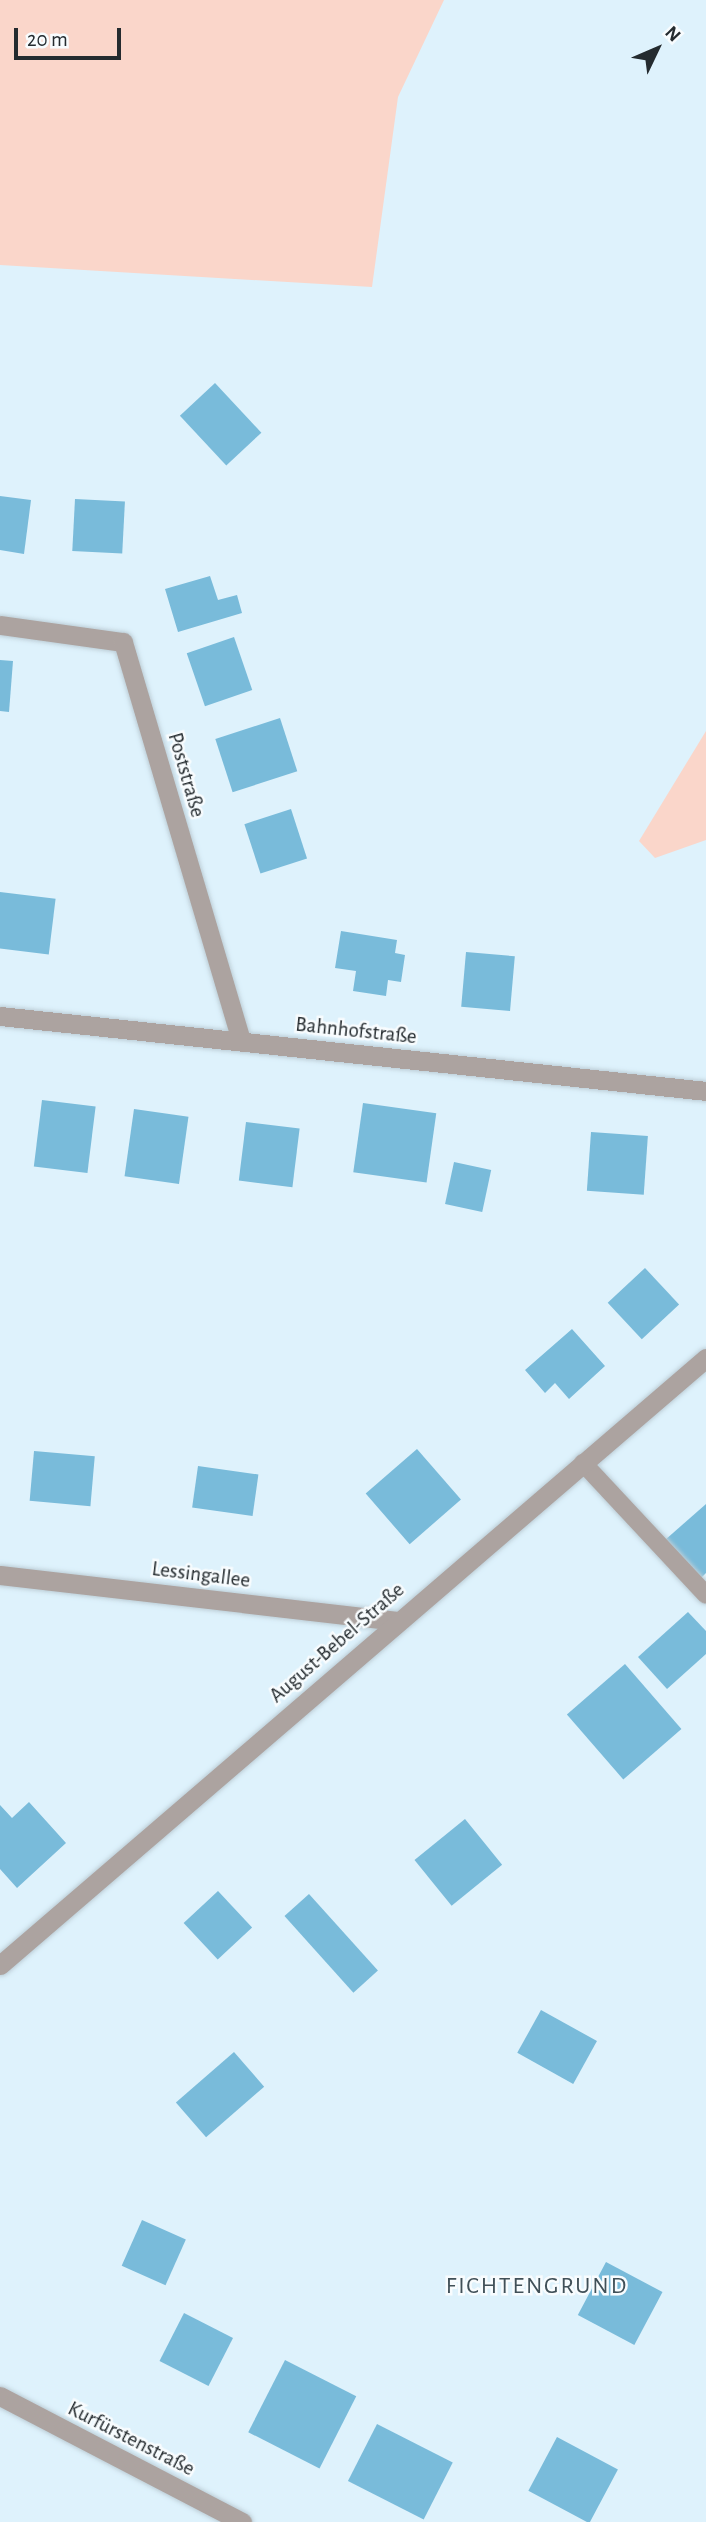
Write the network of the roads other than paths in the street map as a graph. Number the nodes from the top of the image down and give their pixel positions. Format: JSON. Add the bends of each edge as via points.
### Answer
{"nodes":[{"id":1,"x":0,"y":625,"type":"edge"},
{"id":2,"x":0,"y":1016,"type":"edge"},
{"id":3,"x":241,"y":1041,"type":"junction"},
{"id":4,"x":706,"y":1091,"type":"edge"},
{"id":5,"x":706,"y":1358,"type":"edge"},
{"id":6,"x":583,"y":1462,"type":"junction"},
{"id":7,"x":0,"y":1575,"type":"edge"},
{"id":8,"x":706,"y":1595,"type":"edge"},
{"id":9,"x":397,"y":1621,"type":"junction"},
{"id":10,"x":0,"y":1965,"type":"edge"},
{"id":11,"x":0,"y":2396,"type":"edge"},
{"id":12,"x":242,"y":2522,"type":"edge"}],
"edges":[{"from":1,"to":3,"type":"street","name":"Poststraße","via":[[123,642]]},
{"from":2,"to":3,"type":"street","name":"Bahnhofstraße"},
{"from":3,"to":4,"type":"street","name":"Bahnhofstraße"},
{"from":5,"to":6,"type":"street","name":"August-Bebel-Straße"},
{"from":6,"to":8,"type":"lane"},
{"from":6,"to":9,"type":"street","name":"August-Bebel-Straße"},
{"from":7,"to":9,"type":"street","name":"Lessingallee"},
{"from":9,"to":10,"type":"street","name":"August-Bebel-Straße"},
{"from":11,"to":12,"type":"street","name":"Kurfürstenstraße"}]}
